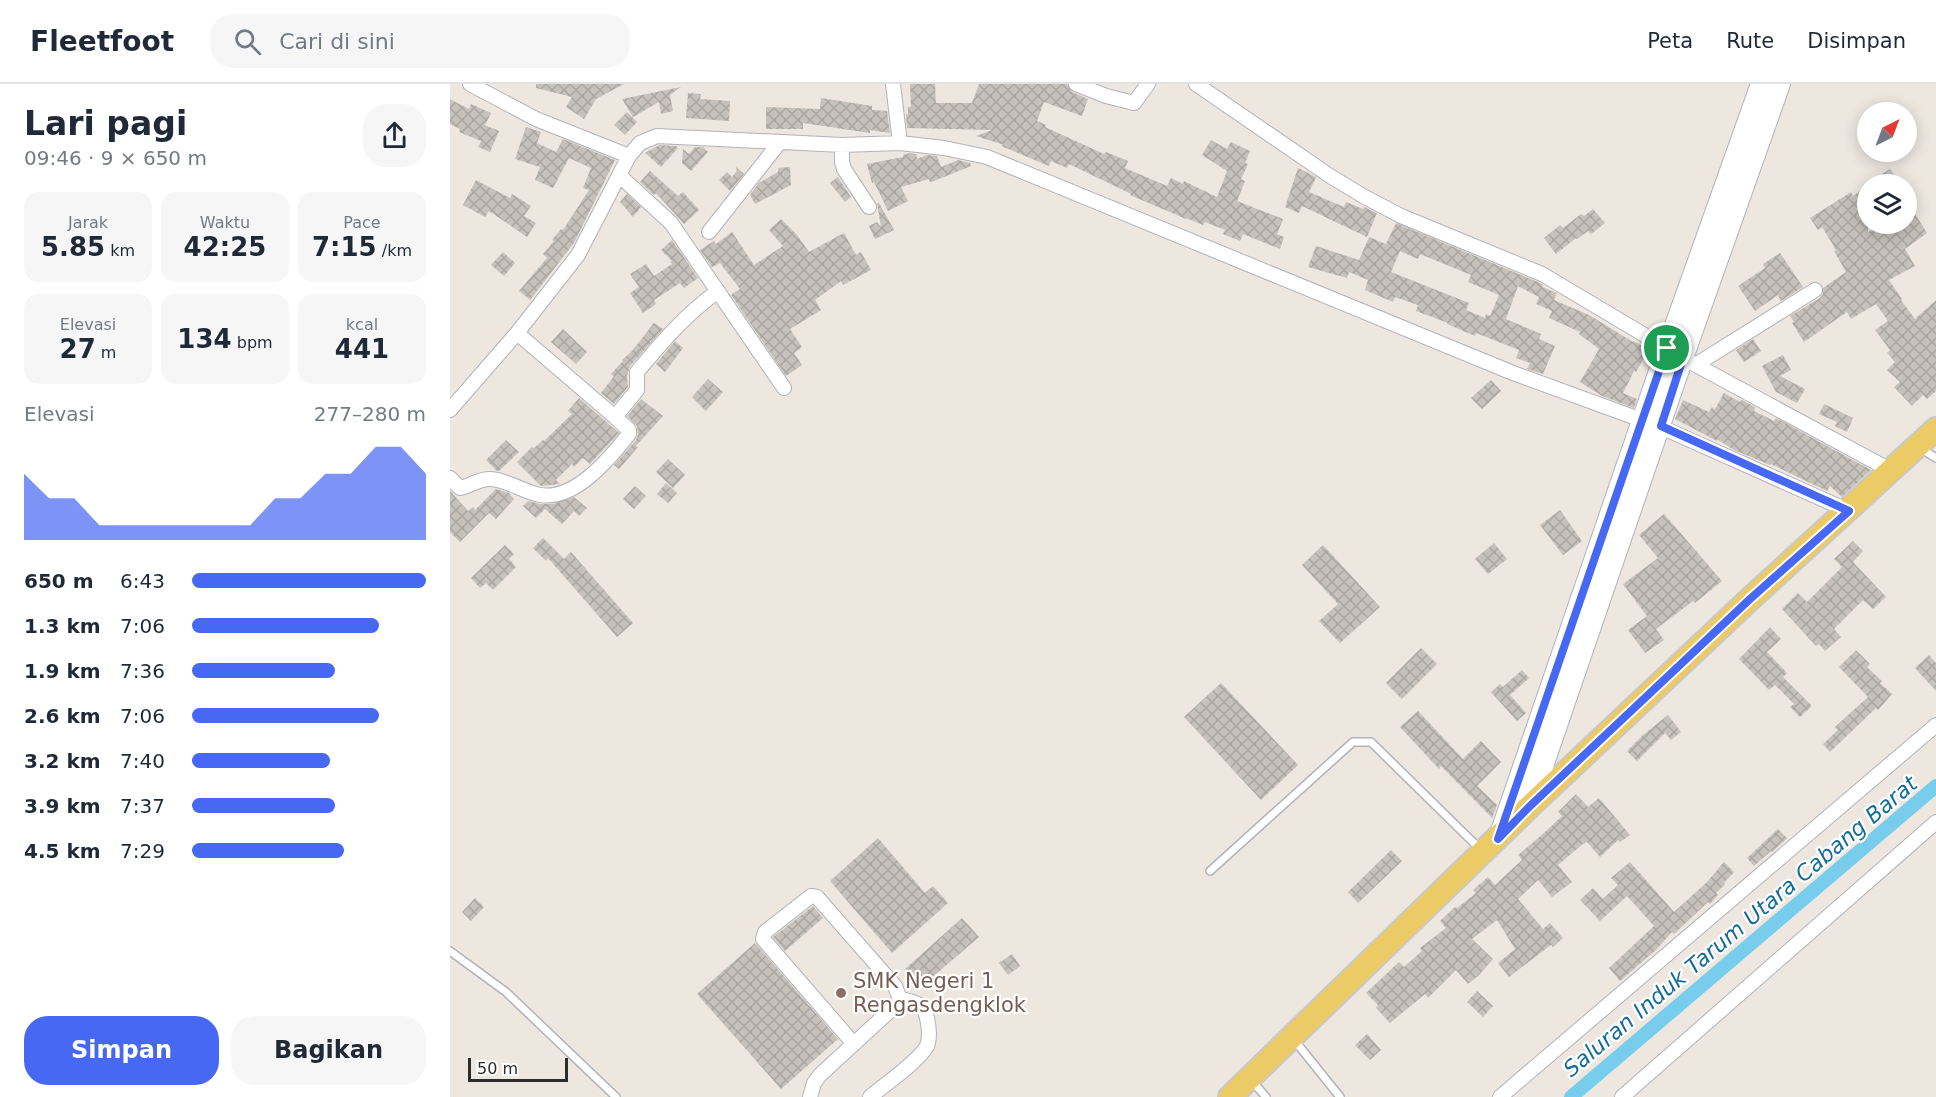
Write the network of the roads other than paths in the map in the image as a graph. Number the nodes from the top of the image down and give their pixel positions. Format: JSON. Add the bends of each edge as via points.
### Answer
{"nodes":[{"id":1,"x":470,"y":84,"type":"edge"},
{"id":2,"x":892,"y":84,"type":"edge"},
{"id":3,"x":1076,"y":84,"type":"edge"},
{"id":4,"x":1148,"y":84,"type":"edge"},
{"id":5,"x":1196,"y":84,"type":"edge"},
{"id":6,"x":1761,"y":84,"type":"edge"},
{"id":7,"x":1780,"y":84,"type":"edge"},
{"id":8,"x":780,"y":142,"type":"junction"},
{"id":9,"x":900,"y":143,"type":"junction"},
{"id":10,"x":842,"y":145,"type":"junction"},
{"id":11,"x":629,"y":156,"type":"junction"},
{"id":12,"x":620,"y":176,"type":"junction"},
{"id":13,"x":869,"y":207,"type":"dead end"},
{"id":14,"x":709,"y":232,"type":"dead end"},
{"id":15,"x":1815,"y":290,"type":"dead end"},
{"id":16,"x":718,"y":291,"type":"junction"},
{"id":17,"x":518,"y":333,"type":"junction"},
{"id":18,"x":1682,"y":357,"type":"junction"},
{"id":19,"x":784,"y":388,"type":"dead end"},
{"id":20,"x":450,"y":410,"type":"edge"},
{"id":21,"x":615,"y":417,"type":"junction"},
{"id":22,"x":1652,"y":423,"type":"junction"},
{"id":23,"x":1936,"y":429,"type":"edge"},
{"id":24,"x":1927,"y":452,"type":"edge"},
{"id":25,"x":1890,"y":470,"type":"junction"},
{"id":26,"x":450,"y":478,"type":"edge"},
{"id":27,"x":1849,"y":511,"type":"junction"},
{"id":28,"x":1936,"y":726,"type":"edge"},
{"id":29,"x":1529,"y":807,"type":"junction"},
{"id":30,"x":1936,"y":822,"type":"edge"},
{"id":31,"x":1490,"y":846,"type":"junction"},
{"id":32,"x":1210,"y":871,"type":"dead end"},
{"id":33,"x":450,"y":951,"type":"edge"},
{"id":34,"x":900,"y":999,"type":"junction"},
{"id":35,"x":1291,"y":1037,"type":"junction"},
{"id":36,"x":853,"y":1043,"type":"junction"},
{"id":37,"x":1249,"y":1078,"type":"junction"},
{"id":38,"x":616,"y":1097,"type":"edge"},
{"id":39,"x":810,"y":1097,"type":"edge"},
{"id":40,"x":870,"y":1097,"type":"edge"},
{"id":41,"x":1230,"y":1097,"type":"edge"},
{"id":42,"x":1266,"y":1097,"type":"edge"},
{"id":43,"x":1340,"y":1097,"type":"edge"},
{"id":44,"x":1500,"y":1097,"type":"edge"},
{"id":45,"x":1622,"y":1097,"type":"edge"}],
"edges":[{"from":1,"to":11,"type":"street","via":[[536,119]]},
{"from":2,"to":9,"type":"street"},
{"from":3,"to":4,"type":"street","via":[[1134,103]]},
{"from":5,"to":18,"type":"street","via":[[1363,196],[1401,216],[1542,274]]},
{"from":6,"to":18,"type":"street"},
{"from":7,"to":18,"type":"street"},
{"from":8,"to":10,"type":"street"},
{"from":8,"to":11,"type":"street","via":[[657,136],[640,143]]},
{"from":8,"to":14,"type":"street"},
{"from":9,"to":10,"type":"street"},
{"from":9,"to":22,"type":"street","via":[[987,158],[1513,373]]},
{"from":10,"to":13,"type":"street","via":[[844,169]]},
{"from":11,"to":12,"type":"street"},
{"from":12,"to":16,"type":"street","via":[[671,223]]},
{"from":12,"to":17,"type":"street","via":[[578,255]]},
{"from":15,"to":18,"type":"street"},
{"from":16,"to":19,"type":"street"},
{"from":16,"to":21,"type":"street","via":[[678,324],[637,372],[637,390]]},
{"from":17,"to":20,"type":"street"},
{"from":17,"to":21,"type":"street"},
{"from":18,"to":22,"type":"street"},
{"from":18,"to":25,"type":"street"},
{"from":21,"to":26,"type":"street","via":[[629,430],[628,435],[585,481],[565,490],[538,494],[493,479],[460,488]]},
{"from":22,"to":27,"type":"street"},
{"from":22,"to":29,"type":"street"},
{"from":22,"to":31,"type":"street"},
{"from":23,"to":24,"type":"main road"},
{"from":24,"to":25,"type":"main road"},
{"from":25,"to":27,"type":"main road"},
{"from":27,"to":29,"type":"main road"},
{"from":28,"to":44,"type":"street"},
{"from":29,"to":31,"type":"main road"},
{"from":30,"to":45,"type":"street"},
{"from":31,"to":32,"type":"lane","via":[[1371,742],[1363,741],[1353,742]]},
{"from":31,"to":35,"type":"main road"},
{"from":33,"to":38,"type":"lane","via":[[506,992]]},
{"from":34,"to":36,"type":"street"},
{"from":34,"to":36,"type":"street","via":[[895,986],[814,895],[765,932],[764,941]]},
{"from":34,"to":40,"type":"street","via":[[925,1009],[927,1046]]},
{"from":35,"to":37,"type":"main road"},
{"from":35,"to":43,"type":"lane"},
{"from":36,"to":39,"type":"street","via":[[820,1075]]},
{"from":37,"to":41,"type":"main road"},
{"from":37,"to":42,"type":"lane"}]}
